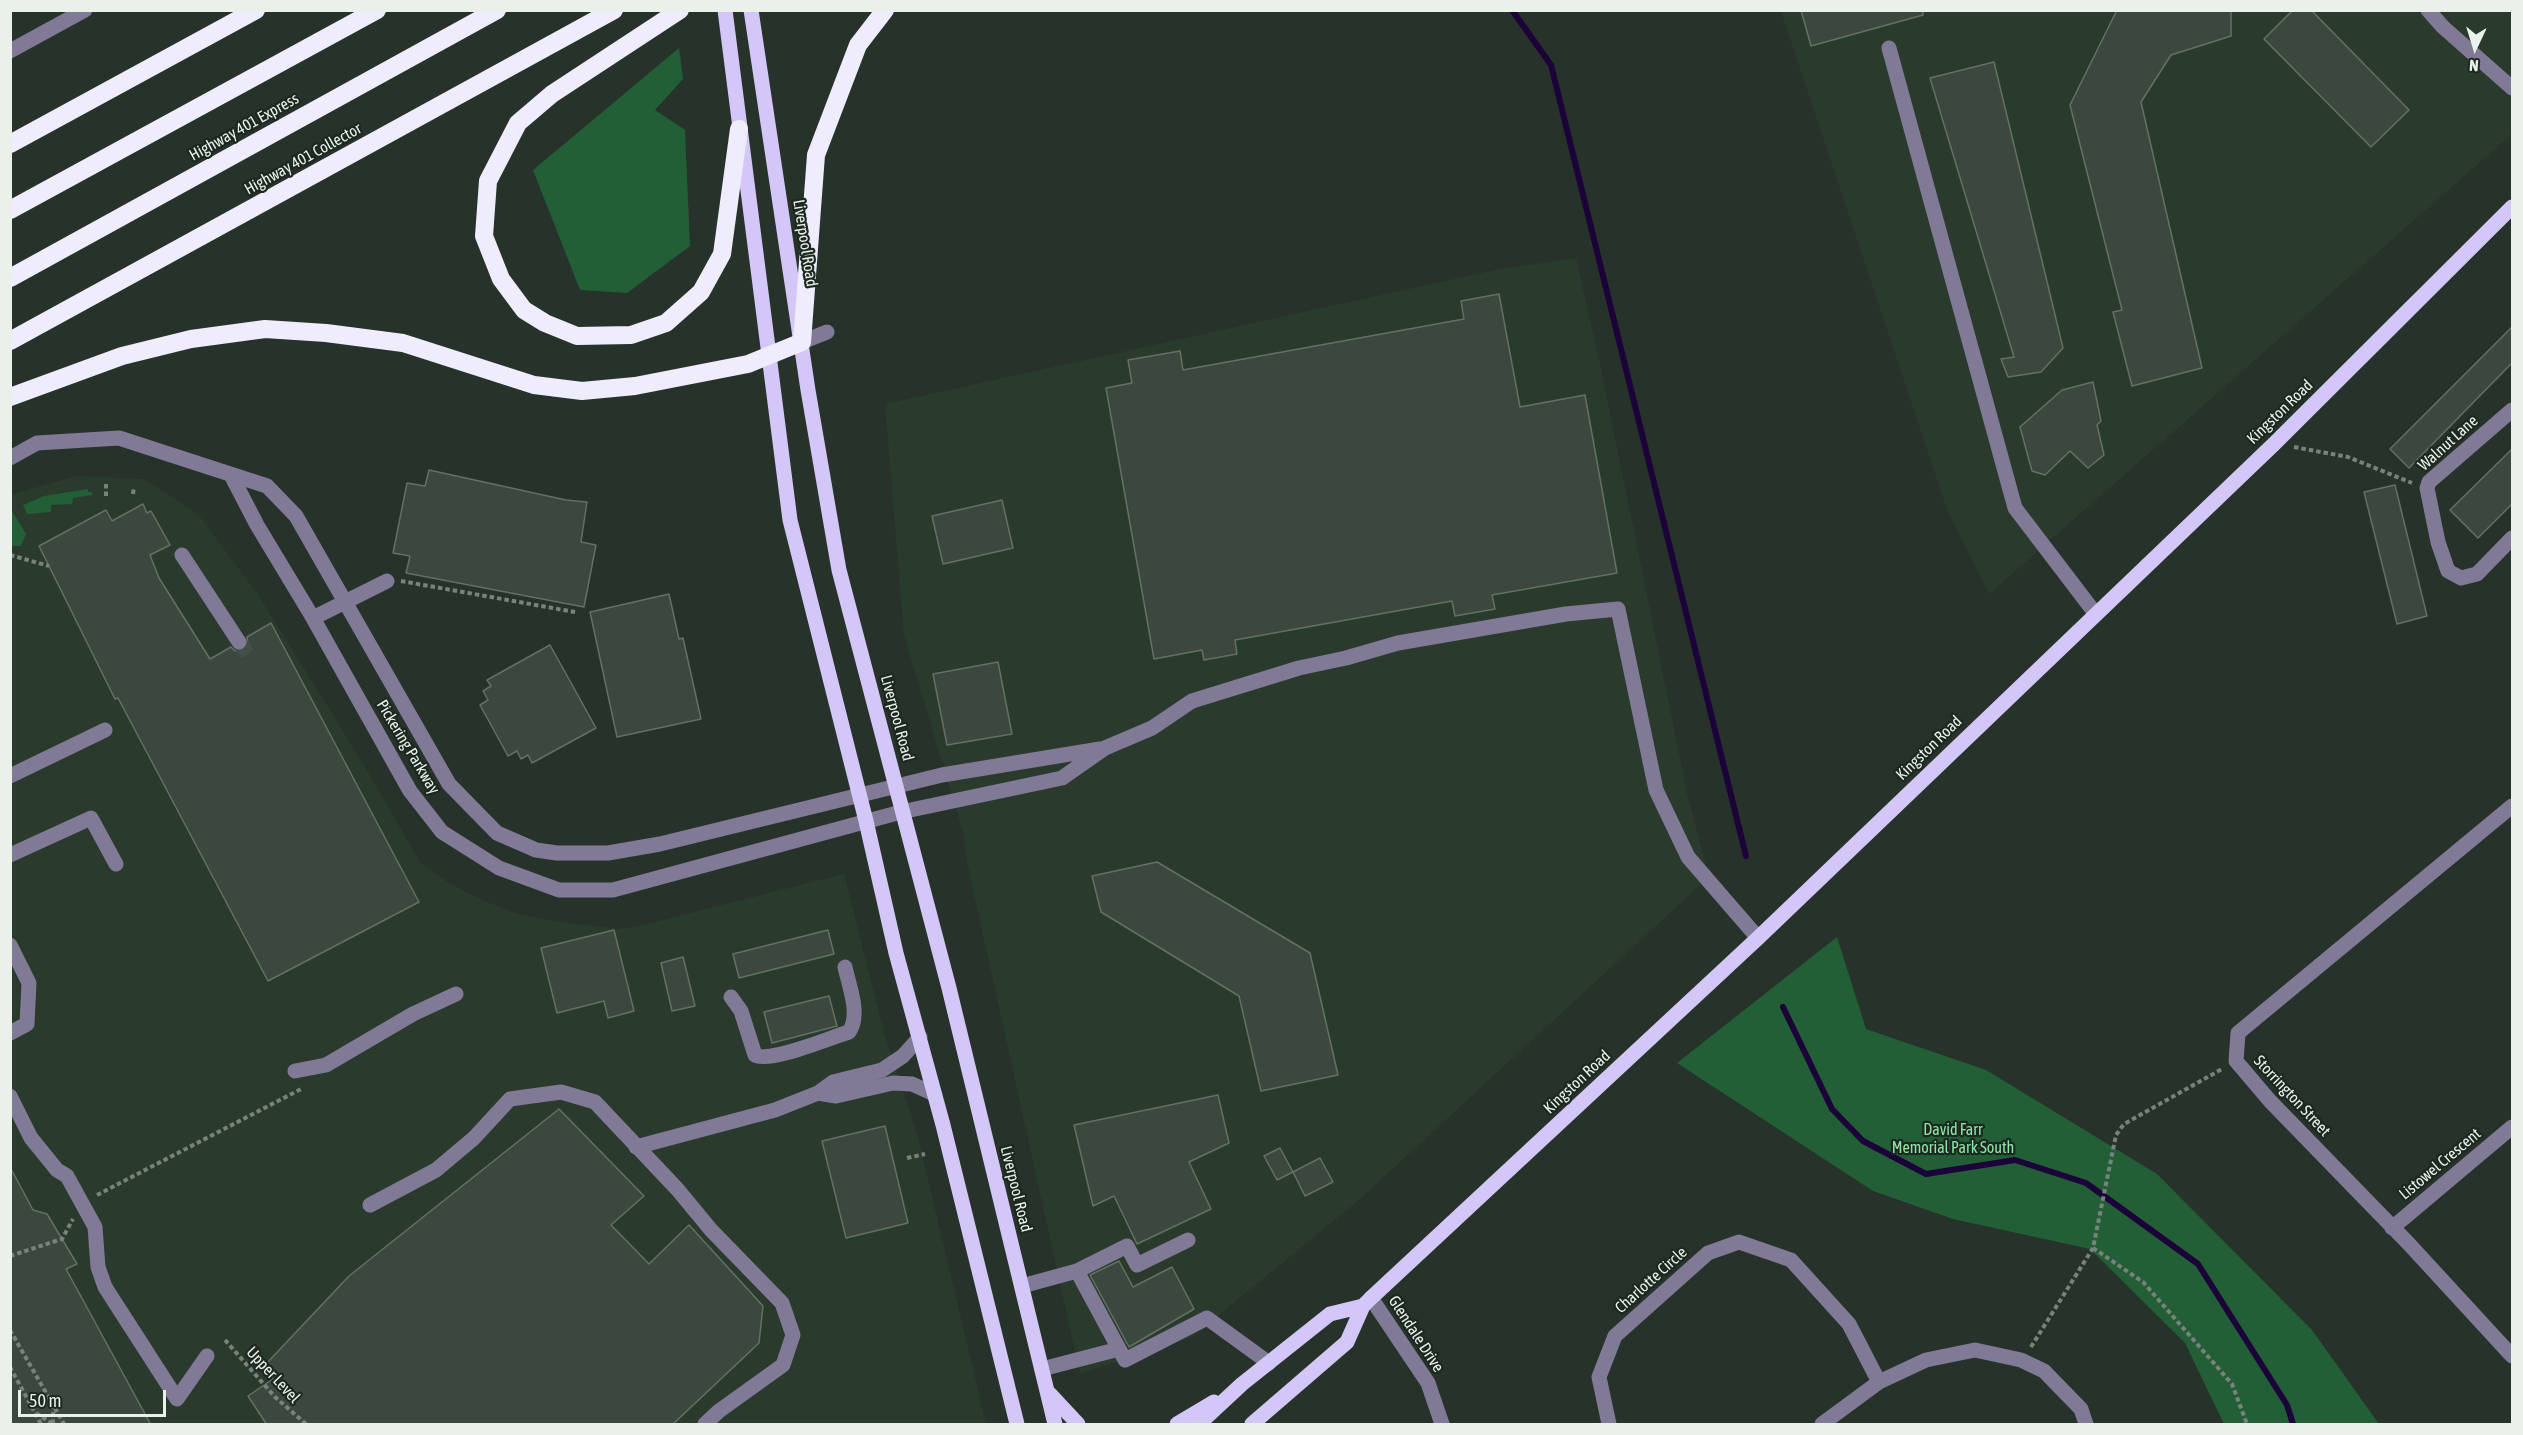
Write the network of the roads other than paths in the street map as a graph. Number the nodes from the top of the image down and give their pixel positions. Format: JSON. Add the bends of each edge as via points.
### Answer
{"nodes":[{"id":1,"x":85,"y":10,"type":"edge"},
{"id":2,"x":256,"y":10,"type":"edge"},
{"id":3,"x":377,"y":10,"type":"edge"},
{"id":4,"x":497,"y":10,"type":"edge"},
{"id":5,"x":614,"y":10,"type":"edge"},
{"id":6,"x":680,"y":10,"type":"edge"},
{"id":7,"x":725,"y":10,"type":"edge"},
{"id":8,"x":752,"y":10,"type":"edge"},
{"id":9,"x":885,"y":10,"type":"edge"},
{"id":10,"x":2428,"y":10,"type":"edge"},
{"id":11,"x":1888,"y":48,"type":"dead end"},
{"id":12,"x":10,"y":51,"type":"edge"},
{"id":13,"x":2512,"y":88,"type":"edge"},
{"id":14,"x":739,"y":129,"type":"junction"},
{"id":15,"x":10,"y":144,"type":"edge"},
{"id":16,"x":2512,"y":207,"type":"edge"},
{"id":17,"x":10,"y":210,"type":"edge"},
{"id":18,"x":10,"y":278,"type":"edge"},
{"id":19,"x":827,"y":332,"type":"dead end"},
{"id":20,"x":10,"y":341,"type":"edge"},
{"id":21,"x":802,"y":342,"type":"junction"},
{"id":22,"x":768,"y":357,"type":"junction"},
{"id":23,"x":10,"y":397,"type":"edge"},
{"id":24,"x":2512,"y":410,"type":"edge"},
{"id":25,"x":10,"y":458,"type":"edge"},
{"id":26,"x":231,"y":476,"type":"junction"},
{"id":27,"x":2512,"y":538,"type":"edge"},
{"id":28,"x":182,"y":555,"type":"dead end"},
{"id":29,"x":392,"y":581,"type":"road end"},
{"id":30,"x":346,"y":602,"type":"junction"},
{"id":31,"x":2095,"y":613,"type":"junction"},
{"id":32,"x":313,"y":618,"type":"junction"},
{"id":33,"x":239,"y":642,"type":"tunnel mouth"},
{"id":34,"x":105,"y":730,"type":"dead end"},
{"id":35,"x":1105,"y":748,"type":"junction"},
{"id":36,"x":10,"y":776,"type":"edge"},
{"id":37,"x":896,"y":785,"type":"junction"},
{"id":38,"x":859,"y":795,"type":"junction"},
{"id":39,"x":2512,"y":806,"type":"edge"},
{"id":40,"x":901,"y":812,"type":"junction"},
{"id":41,"x":866,"y":821,"type":"junction"},
{"id":42,"x":10,"y":855,"type":"edge"},
{"id":43,"x":116,"y":864,"type":"dead end"},
{"id":44,"x":1758,"y":938,"type":"junction"},
{"id":45,"x":10,"y":945,"type":"edge"},
{"id":46,"x":844,"y":967,"type":"dead end"},
{"id":47,"x":456,"y":993,"type":"dead end"},
{"id":48,"x":731,"y":997,"type":"dead end"},
{"id":49,"x":10,"y":1033,"type":"edge"},
{"id":50,"x":920,"y":1037,"type":"junction"},
{"id":51,"x":295,"y":1071,"type":"dead end"},
{"id":52,"x":819,"y":1093,"type":"junction"},
{"id":53,"x":934,"y":1094,"type":"junction"},
{"id":54,"x":10,"y":1096,"type":"edge"},
{"id":55,"x":2512,"y":1127,"type":"edge"},
{"id":56,"x":636,"y":1147,"type":"junction"},
{"id":57,"x":370,"y":1205,"type":"dead end"},
{"id":58,"x":2392,"y":1228,"type":"junction"},
{"id":59,"x":1188,"y":1240,"type":"dead end"},
{"id":60,"x":1077,"y":1271,"type":"junction"},
{"id":61,"x":1022,"y":1286,"type":"junction"},
{"id":62,"x":1367,"y":1302,"type":"junction"},
{"id":63,"x":1119,"y":1349,"type":"junction"},
{"id":64,"x":207,"y":1356,"type":"dead end"},
{"id":65,"x":2512,"y":1356,"type":"edge"},
{"id":66,"x":1269,"y":1363,"type":"junction"},
{"id":67,"x":1042,"y":1370,"type":"junction"},
{"id":68,"x":1879,"y":1382,"type":"junction"},
{"id":69,"x":1242,"y":1384,"type":"junction"},
{"id":70,"x":1047,"y":1391,"type":"junction"},
{"id":71,"x":705,"y":1425,"type":"edge"},
{"id":72,"x":1017,"y":1425,"type":"edge"},
{"id":73,"x":1055,"y":1425,"type":"edge"},
{"id":74,"x":1078,"y":1425,"type":"edge"},
{"id":75,"x":1177,"y":1425,"type":"edge"},
{"id":76,"x":1199,"y":1425,"type":"edge"},
{"id":77,"x":1252,"y":1425,"type":"edge"},
{"id":78,"x":1443,"y":1425,"type":"edge"},
{"id":79,"x":1609,"y":1425,"type":"edge"},
{"id":80,"x":1822,"y":1425,"type":"edge"},
{"id":81,"x":2086,"y":1425,"type":"edge"}],
"edges":[{"from":1,"to":12,"type":"street"},
{"from":2,"to":15,"type":"highway"},
{"from":3,"to":17,"type":"highway"},
{"from":4,"to":18,"type":"highway","name":"Highway 401 Express"},
{"from":5,"to":20,"type":"highway","name":"Highway 401 Collector"},
{"from":6,"to":14,"type":"highway","via":[[552,94],[518,123],[488,181],[484,236],[501,279],[524,309],[577,336],[631,335],[666,323],[701,292],[722,254]]},
{"from":7,"to":14,"type":"main road"},
{"from":8,"to":21,"type":"main road","name":"Liverpool Road"},
{"from":9,"to":21,"type":"highway","via":[[858,45],[816,155]]},
{"from":10,"to":13,"type":"street"},
{"from":11,"to":31,"type":"street","via":[[2015,508]]},
{"from":14,"to":22,"type":"main road"},
{"from":16,"to":31,"type":"main road","name":"Kingston Road","via":[[2274,444]]},
{"from":19,"to":21,"type":"street"},
{"from":21,"to":22,"type":"highway"},
{"from":21,"to":37,"type":"main road","name":"Liverpool Road","via":[[839,570]]},
{"from":22,"to":23,"type":"highway","via":[[635,386],[582,392],[534,385],[403,343],[265,329],[191,339],[122,356]]},
{"from":22,"to":38,"type":"main road","via":[[790,520]]},
{"from":24,"to":27,"type":"street","name":"Walnut Lane","via":[[2429,482],[2427,488],[2448,571],[2461,578],[2477,574]]},
{"from":25,"to":26,"type":"street","name":"Pickering Parkway","via":[[37,443],[119,438]]},
{"from":26,"to":30,"type":"street","name":"Pickering Parkway","via":[[267,486],[297,516]]},
{"from":26,"to":32,"type":"street","name":"Pickering Parkway"},
{"from":28,"to":33,"type":"street"},
{"from":29,"to":30,"type":"street"},
{"from":30,"to":32,"type":"street"},
{"from":30,"to":38,"type":"street","name":"Pickering Parkway","via":[[449,784],[497,833],[536,850],[608,853]]},
{"from":31,"to":44,"type":"main road","name":"Kingston Road"},
{"from":32,"to":41,"type":"street","name":"Pickering Parkway","via":[[410,791],[442,832],[499,868],[521,877],[559,890],[613,890]]},
{"from":34,"to":36,"type":"street"},
{"from":35,"to":37,"type":"street","name":"Pickering Parkway"},
{"from":35,"to":40,"type":"street","name":"Pickering Parkway","via":[[1062,778]]},
{"from":35,"to":44,"type":"street","via":[[1152,728],[1192,701],[1299,668],[1398,643],[1566,614],[1618,609],[1656,790],[1688,857]]},
{"from":37,"to":38,"type":"street","name":"Pickering Parkway"},
{"from":37,"to":40,"type":"main road","name":"Liverpool Road"},
{"from":38,"to":41,"type":"main road"},
{"from":39,"to":58,"type":"street","name":"Storrington Street","via":[[2238,1033],[2236,1061]]},
{"from":40,"to":41,"type":"street","name":"Pickering Parkway"},
{"from":40,"to":61,"type":"main road","name":"Liverpool Road"},
{"from":41,"to":50,"type":"main road"},
{"from":42,"to":43,"type":"street","via":[[91,818]]},
{"from":44,"to":62,"type":"main road","name":"Kingston Road"},
{"from":45,"to":49,"type":"street","via":[[29,984],[27,1024]]},
{"from":46,"to":48,"type":"street","via":[[854,1013],[849,1032],[779,1054],[762,1058],[755,1055],[741,1011]]},
{"from":47,"to":51,"type":"street","via":[[326,1065]]},
{"from":50,"to":52,"type":"street","via":[[903,1056],[882,1070],[833,1082]]},
{"from":50,"to":53,"type":"main road"},
{"from":52,"to":53,"type":"street","via":[[836,1096],[893,1083],[912,1084]]},
{"from":52,"to":56,"type":"street","via":[[775,1110]]},
{"from":53,"to":72,"type":"main road"},
{"from":54,"to":64,"type":"street","via":[[31,1138],[57,1170],[67,1176],[84,1206],[95,1227],[105,1287],[177,1399]]},
{"from":55,"to":58,"type":"street","name":"Listowel Crescent"},
{"from":56,"to":57,"type":"street","via":[[595,1102],[561,1092],[510,1099],[474,1138],[436,1170]]},
{"from":56,"to":71,"type":"street","via":[[782,1304],[793,1335],[783,1365]]},
{"from":58,"to":65,"type":"street","name":"Storrington Street"},
{"from":59,"to":60,"type":"street","via":[[1137,1264],[1127,1246]]},
{"from":60,"to":61,"type":"street"},
{"from":60,"to":63,"type":"street"},
{"from":61,"to":67,"type":"main road","name":"Liverpool Road"},
{"from":62,"to":66,"type":"main road","name":"Kingston Road","via":[[1330,1314]]},
{"from":62,"to":77,"type":"main road","name":"Kingston Road","via":[[1347,1342]]},
{"from":62,"to":78,"type":"street","name":"Glendale Drive","via":[[1428,1383]]},
{"from":63,"to":66,"type":"street","via":[[1125,1360],[1207,1318]]},
{"from":63,"to":67,"type":"street"},
{"from":66,"to":69,"type":"main road","name":"Kingston Road"},
{"from":67,"to":70,"type":"main road","name":"Liverpool Road"},
{"from":68,"to":79,"type":"street","name":"Charlotte Circle","via":[[1849,1324],[1791,1260],[1739,1242],[1707,1253],[1614,1336],[1599,1377]]},
{"from":68,"to":80,"type":"street"},
{"from":68,"to":81,"type":"street","via":[[1926,1360],[1976,1350],[2021,1360],[2044,1371],[2081,1409]]},
{"from":69,"to":75,"type":"main road"},
{"from":69,"to":76,"type":"main road","name":"Kingston Road"},
{"from":70,"to":73,"type":"main road","name":"Liverpool Road"},
{"from":70,"to":74,"type":"main road"}]}
